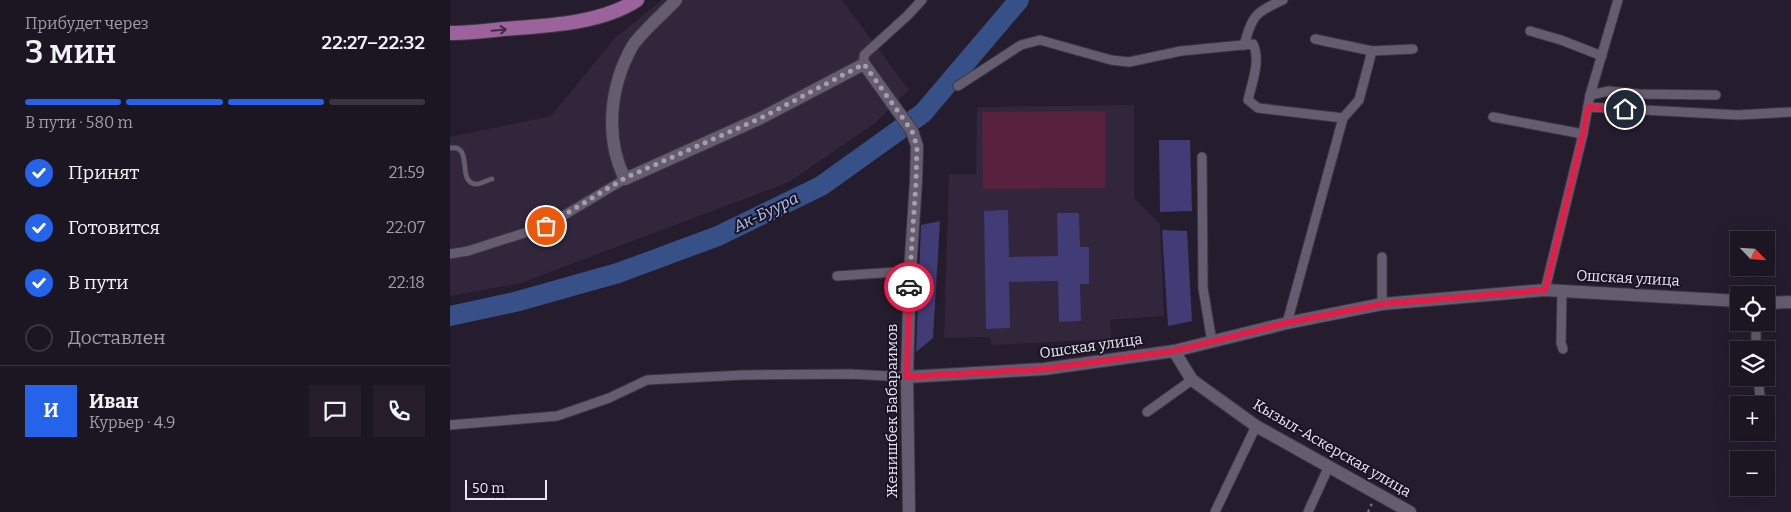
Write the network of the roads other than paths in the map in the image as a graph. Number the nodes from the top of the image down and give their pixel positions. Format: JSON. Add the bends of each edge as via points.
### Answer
{"nodes":[{"id":1,"x":637,"y":0,"type":"edge"},
{"id":2,"x":676,"y":0,"type":"edge"},
{"id":3,"x":922,"y":0,"type":"edge"},
{"id":4,"x":1283,"y":0,"type":"edge"},
{"id":5,"x":1618,"y":0,"type":"edge"},
{"id":6,"x":1530,"y":31,"type":"dead end"},
{"id":7,"x":450,"y":33,"type":"edge"},
{"id":8,"x":1315,"y":39,"type":"dead end"},
{"id":9,"x":1244,"y":45,"type":"junction"},
{"id":10,"x":1413,"y":50,"type":"dead end"},
{"id":11,"x":1372,"y":51,"type":"junction"},
{"id":12,"x":1602,"y":56,"type":"junction"},
{"id":13,"x":864,"y":64,"type":"junction"},
{"id":14,"x":958,"y":86,"type":"dead end"},
{"id":15,"x":1590,"y":94,"type":"junction"},
{"id":16,"x":1716,"y":95,"type":"dead end"},
{"id":17,"x":1588,"y":107,"type":"junction"},
{"id":18,"x":1791,"y":112,"type":"edge"},
{"id":19,"x":1494,"y":117,"type":"dead end"},
{"id":20,"x":1343,"y":118,"type":"junction"},
{"id":21,"x":1583,"y":134,"type":"junction"},
{"id":22,"x":450,"y":148,"type":"edge"},
{"id":23,"x":1202,"y":156,"type":"dead end"},
{"id":24,"x":625,"y":178,"type":"junction"},
{"id":25,"x":492,"y":179,"type":"dead end"},
{"id":26,"x":450,"y":254,"type":"edge"},
{"id":27,"x":1382,"y":257,"type":"dead end"},
{"id":28,"x":910,"y":271,"type":"junction"},
{"id":29,"x":837,"y":276,"type":"dead end"},
{"id":30,"x":1545,"y":290,"type":"junction"},
{"id":31,"x":1562,"y":290,"type":"junction"},
{"id":32,"x":1730,"y":300,"type":"edge"},
{"id":33,"x":1791,"y":302,"type":"edge"},
{"id":34,"x":1775,"y":303,"type":"edge"},
{"id":35,"x":1382,"y":304,"type":"junction"},
{"id":36,"x":1286,"y":323,"type":"junction"},
{"id":37,"x":1212,"y":342,"type":"junction"},
{"id":38,"x":1563,"y":349,"type":"dead end"},
{"id":39,"x":1174,"y":351,"type":"junction"},
{"id":40,"x":907,"y":377,"type":"junction"},
{"id":41,"x":1192,"y":380,"type":"junction"},
{"id":42,"x":1147,"y":412,"type":"dead end"},
{"id":43,"x":450,"y":425,"type":"edge"},
{"id":44,"x":1256,"y":426,"type":"junction"},
{"id":45,"x":1329,"y":466,"type":"junction"},
{"id":46,"x":909,"y":512,"type":"edge"},
{"id":47,"x":1215,"y":512,"type":"edge"},
{"id":48,"x":1308,"y":512,"type":"edge"},
{"id":49,"x":1410,"y":512,"type":"edge"}],
"edges":[{"from":7,"to":1,"type":"main road","one_way":true,"via":[[556,24],[613,11]]},
{"from":2,"to":24,"type":"street","via":[[634,44],[614,97],[614,146]]},
{"from":3,"to":13,"type":"street","via":[[864,55]]},
{"from":4,"to":9,"type":"street","via":[[1257,14]]},
{"from":5,"to":12,"type":"street"},
{"from":6,"to":12,"type":"street"},
{"from":8,"to":11,"type":"street"},
{"from":9,"to":14,"type":"street","via":[[1181,51],[1129,62],[1040,40],[1022,45]]},
{"from":9,"to":20,"type":"street","via":[[1253,44],[1256,51],[1248,100],[1252,104],[1258,108]]},
{"from":10,"to":11,"type":"street"},
{"from":11,"to":20,"type":"street","via":[[1359,100]]},
{"from":12,"to":15,"type":"street"},
{"from":13,"to":24,"type":"street","via":[[761,118]]},
{"from":13,"to":28,"type":"street","name":"Женишбек Бабараимов","via":[[912,131],[917,146]]},
{"from":15,"to":16,"type":"street","via":[[1609,91]]},
{"from":15,"to":17,"type":"street"},
{"from":17,"to":18,"type":"street","via":[[1738,115]]},
{"from":17,"to":21,"type":"street"},
{"from":19,"to":21,"type":"street"},
{"from":20,"to":36,"type":"street"},
{"from":21,"to":30,"type":"street"},
{"from":22,"to":25,"type":"lane","via":[[461,150],[470,182],[476,184]]},
{"from":23,"to":37,"type":"street","via":[[1203,288]]},
{"from":24,"to":26,"type":"street","via":[[546,226]]},
{"from":27,"to":35,"type":"street"},
{"from":28,"to":29,"type":"street"},
{"from":28,"to":40,"type":"street","name":"Женишбек Бабараимов"},
{"from":30,"to":31,"type":"street","name":"Ошская улица"},
{"from":30,"to":35,"type":"street","name":"Ошская улица"},
{"from":31,"to":32,"type":"street","name":"Ошская улица"},
{"from":31,"to":38,"type":"street"},
{"from":33,"to":34,"type":"street"},
{"from":35,"to":36,"type":"street","name":"Ошская улица"},
{"from":36,"to":37,"type":"street","name":"Ошская улица"},
{"from":37,"to":39,"type":"street","name":"Ошская улица"},
{"from":39,"to":40,"type":"street","name":"Ошская улица","via":[[1044,369]]},
{"from":39,"to":41,"type":"street","name":"Кызыл-Аскерская улица"},
{"from":40,"to":43,"type":"street","name":"Ошская улица","via":[[753,375],[647,380],[609,398],[557,416]]},
{"from":40,"to":46,"type":"street","name":"Женишбек Бабараимов"},
{"from":41,"to":42,"type":"street"},
{"from":41,"to":44,"type":"street","name":"Кызыл-Аскерская улица"},
{"from":44,"to":45,"type":"street","name":"Кызыл-Аскерская улица"},
{"from":44,"to":47,"type":"street"},
{"from":45,"to":48,"type":"street"},
{"from":45,"to":49,"type":"street","name":"Кызыл-Аскерская улица"}]}
